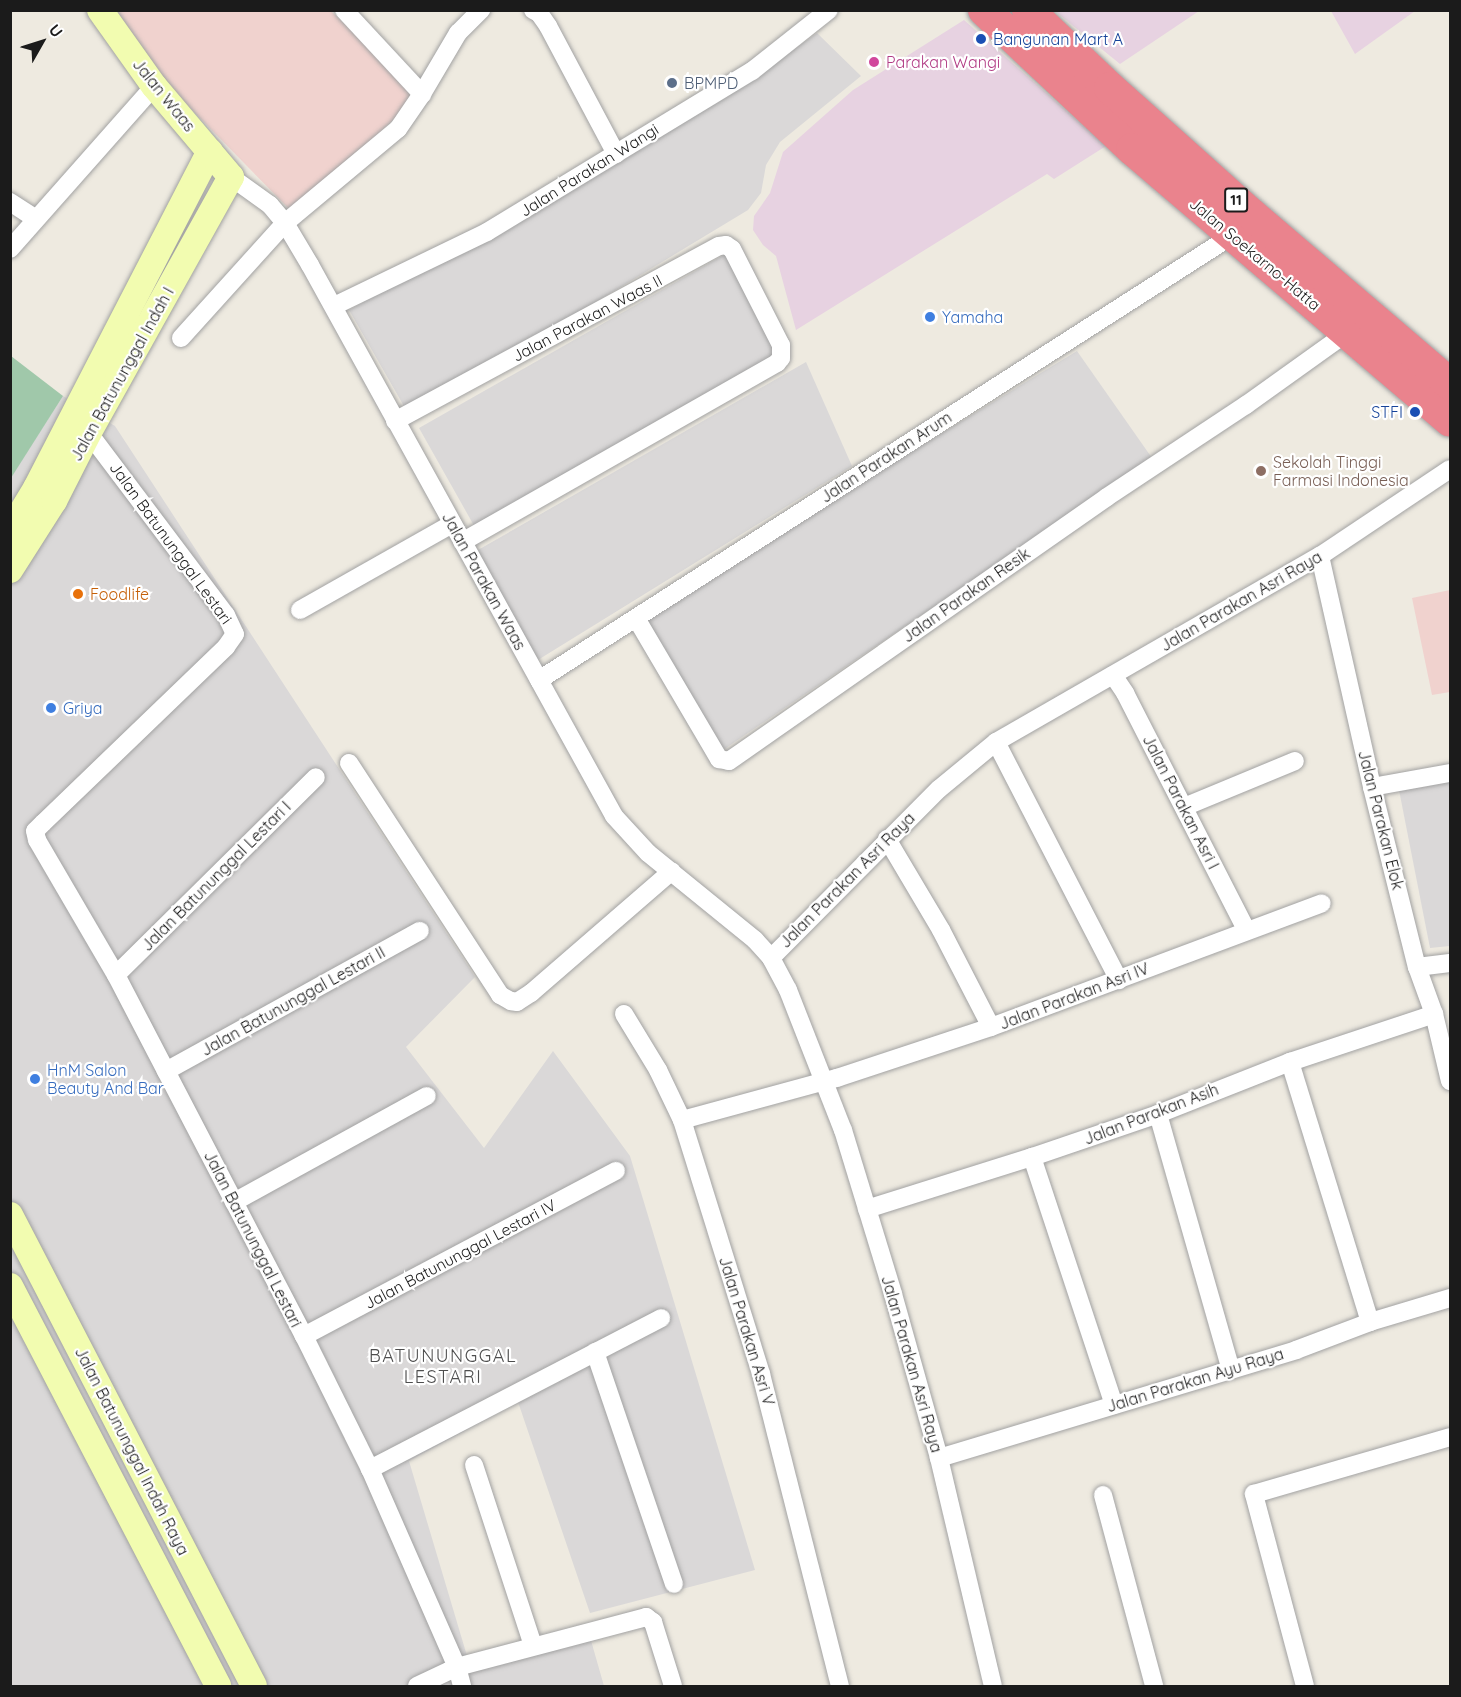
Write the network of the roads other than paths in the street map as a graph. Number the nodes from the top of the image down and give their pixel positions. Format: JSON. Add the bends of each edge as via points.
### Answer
{"nodes":[{"id":1,"x":344,"y":10,"type":"edge"},
{"id":2,"x":481,"y":10,"type":"edge"},
{"id":3,"x":533,"y":10,"type":"edge"},
{"id":4,"x":829,"y":10,"type":"edge"},
{"id":5,"x":984,"y":10,"type":"edge"},
{"id":6,"x":1028,"y":10,"type":"edge"},
{"id":7,"x":98,"y":11,"type":"edge"},
{"id":8,"x":154,"y":86,"type":"junction"},
{"id":9,"x":422,"y":94,"type":"junction"},
{"id":10,"x":210,"y":151,"type":"junction"},
{"id":11,"x":616,"y":154,"type":"junction"},
{"id":12,"x":231,"y":177,"type":"junction"},
{"id":13,"x":10,"y":202,"type":"edge"},
{"id":14,"x":34,"y":218,"type":"junction"},
{"id":15,"x":285,"y":223,"type":"junction"},
{"id":16,"x":1233,"y":235,"type":"junction"},
{"id":17,"x":10,"y":249,"type":"edge"},
{"id":18,"x":334,"y":306,"type":"junction"},
{"id":19,"x":1348,"y":332,"type":"junction"},
{"id":20,"x":181,"y":338,"type":"dead end"},
{"id":21,"x":1450,"y":384,"type":"edge"},
{"id":22,"x":395,"y":421,"type":"junction"},
{"id":23,"x":1450,"y":421,"type":"edge"},
{"id":24,"x":81,"y":423,"type":"junction"},
{"id":25,"x":1450,"y":469,"type":"edge"},
{"id":26,"x":452,"y":524,"type":"junction"},
{"id":27,"x":10,"y":531,"type":"edge"},
{"id":28,"x":462,"y":542,"type":"junction"},
{"id":29,"x":1320,"y":556,"type":"junction"},
{"id":30,"x":10,"y":570,"type":"edge"},
{"id":31,"x":300,"y":610,"type":"dead end"},
{"id":32,"x":636,"y":618,"type":"junction"},
{"id":33,"x":1113,"y":675,"type":"junction"},
{"id":34,"x":539,"y":681,"type":"junction"},
{"id":35,"x":996,"y":742,"type":"junction"},
{"id":36,"x":1295,"y":761,"type":"dead end"},
{"id":37,"x":349,"y":763,"type":"dead end"},
{"id":38,"x":1450,"y":773,"type":"edge"},
{"id":39,"x":316,"y":777,"type":"dead end"},
{"id":40,"x":1372,"y":787,"type":"junction"},
{"id":41,"x":1184,"y":807,"type":"junction"},
{"id":42,"x":887,"y":839,"type":"junction"},
{"id":43,"x":672,"y":871,"type":"junction"},
{"id":44,"x":1322,"y":903,"type":"dead end"},
{"id":45,"x":420,"y":931,"type":"dead end"},
{"id":46,"x":1247,"y":931,"type":"junction"},
{"id":47,"x":771,"y":958,"type":"junction"},
{"id":48,"x":1450,"y":963,"type":"edge"},
{"id":49,"x":1417,"y":967,"type":"junction"},
{"id":50,"x":116,"y":975,"type":"junction"},
{"id":51,"x":1119,"y":980,"type":"junction"},
{"id":52,"x":624,"y":1014,"type":"dead end"},
{"id":53,"x":1434,"y":1014,"type":"junction"},
{"id":54,"x":991,"y":1027,"type":"junction"},
{"id":55,"x":1290,"y":1062,"type":"junction"},
{"id":56,"x":166,"y":1071,"type":"junction"},
{"id":57,"x":1450,"y":1081,"type":"edge"},
{"id":58,"x":824,"y":1082,"type":"junction"},
{"id":59,"x":427,"y":1096,"type":"dead end"},
{"id":60,"x":1158,"y":1114,"type":"junction"},
{"id":61,"x":682,"y":1120,"type":"junction"},
{"id":62,"x":1032,"y":1157,"type":"junction"},
{"id":63,"x":616,"y":1171,"type":"dead end"},
{"id":64,"x":234,"y":1202,"type":"junction"},
{"id":65,"x":867,"y":1209,"type":"junction"},
{"id":66,"x":10,"y":1215,"type":"edge"},
{"id":67,"x":10,"y":1286,"type":"edge"},
{"id":68,"x":1450,"y":1298,"type":"edge"},
{"id":69,"x":661,"y":1318,"type":"dead end"},
{"id":70,"x":1370,"y":1322,"type":"junction"},
{"id":71,"x":304,"y":1336,"type":"junction"},
{"id":72,"x":595,"y":1352,"type":"junction"},
{"id":73,"x":1231,"y":1370,"type":"junction"},
{"id":74,"x":1114,"y":1405,"type":"junction"},
{"id":75,"x":1450,"y":1437,"type":"edge"},
{"id":76,"x":1450,"y":1449,"type":"edge"},
{"id":77,"x":939,"y":1458,"type":"junction"},
{"id":78,"x":474,"y":1465,"type":"dead end"},
{"id":79,"x":370,"y":1469,"type":"junction"},
{"id":80,"x":1103,"y":1495,"type":"dead end"},
{"id":81,"x":674,"y":1584,"type":"dead end"},
{"id":82,"x":533,"y":1646,"type":"junction"},
{"id":83,"x":457,"y":1667,"type":"junction"},
{"id":84,"x":218,"y":1686,"type":"edge"},
{"id":85,"x":254,"y":1686,"type":"edge"},
{"id":86,"x":417,"y":1686,"type":"edge"},
{"id":87,"x":462,"y":1686,"type":"edge"},
{"id":88,"x":673,"y":1686,"type":"edge"},
{"id":89,"x":840,"y":1686,"type":"edge"},
{"id":90,"x":993,"y":1686,"type":"edge"},
{"id":91,"x":1154,"y":1686,"type":"edge"},
{"id":92,"x":1305,"y":1686,"type":"edge"}],
"edges":[{"from":1,"to":9,"type":"street"},
{"from":2,"to":9,"type":"street","via":[[458,33]]},
{"from":3,"to":11,"type":"street","via":[[548,26]]},
{"from":4,"to":11,"type":"street","name":"Jalan Parakan Wangi","via":[[752,72]]},
{"from":5,"to":16,"type":"highway","name":"Jalan Soekarno-Hatta","number":"11","via":[[1116,134]]},
{"from":6,"to":21,"type":"highway","name":"Jalan Soekarno-Hatta","number":"11","via":[[1234,198]]},
{"from":7,"to":8,"type":"street","name":"Jalan Waas"},
{"from":8,"to":10,"type":"street","name":"Jalan Waas"},
{"from":8,"to":14,"type":"street"},
{"from":9,"to":15,"type":"street","via":[[398,129]]},
{"from":10,"to":12,"type":"street","name":"Jalan Waas"},
{"from":10,"to":24,"type":"street","name":"Jalan Batununggal Indah I"},
{"from":11,"to":18,"type":"street","name":"Jalan Parakan Wangi","via":[[487,232]]},
{"from":12,"to":15,"type":"street","name":"Jalan Parakan Waas","via":[[270,205]]},
{"from":12,"to":24,"type":"street","name":"Jalan Batununggal Indah I"},
{"from":13,"to":14,"type":"street"},
{"from":14,"to":17,"type":"street"},
{"from":15,"to":18,"type":"street","name":"Jalan Parakan Waas"},
{"from":15,"to":20,"type":"street"},
{"from":16,"to":19,"type":"highway","name":"Jalan Soekarno-Hatta","number":"11"},
{"from":16,"to":32,"type":"street","name":"Jalan Parakan Arum"},
{"from":18,"to":22,"type":"street","name":"Jalan Parakan Waas"},
{"from":19,"to":23,"type":"highway","name":"Jalan Soekarno-Hatta","number":"11"},
{"from":19,"to":32,"type":"street","name":"Jalan Parakan Resik","via":[[729,761],[719,759]]},
{"from":22,"to":26,"type":"street","name":"Jalan Parakan Waas"},
{"from":22,"to":28,"type":"street","name":"Jalan Parakan Waas II","via":[[719,246],[732,249],[781,345],[777,363]]},
{"from":24,"to":27,"type":"street","name":"Jalan Batununggal Indah I"},
{"from":24,"to":30,"type":"street","name":"Jalan Batununggal Indah I","via":[[54,501]]},
{"from":24,"to":50,"type":"street","name":"Jalan Batununggal Lestari","via":[[226,615],[235,634],[35,831]]},
{"from":25,"to":29,"type":"street","name":"Jalan Parakan Asri Raya"},
{"from":26,"to":28,"type":"street","name":"Jalan Parakan Waas"},
{"from":26,"to":31,"type":"street"},
{"from":28,"to":34,"type":"street","name":"Jalan Parakan Waas"},
{"from":29,"to":33,"type":"street","name":"Jalan Parakan Asri Raya"},
{"from":29,"to":40,"type":"street","name":"Jalan Parakan Elok"},
{"from":32,"to":34,"type":"street","name":"Jalan Parakan Arum"},
{"from":33,"to":35,"type":"street","name":"Jalan Parakan Asri Raya"},
{"from":33,"to":41,"type":"street","name":"Jalan Parakan Asri I"},
{"from":34,"to":43,"type":"street","name":"Jalan Parakan Waas","via":[[614,816],[648,853]]},
{"from":35,"to":42,"type":"street","name":"Jalan Parakan Asri Raya"},
{"from":35,"to":51,"type":"street"},
{"from":36,"to":41,"type":"street"},
{"from":37,"to":43,"type":"street","via":[[500,995],[511,1001],[517,1002],[531,993]]},
{"from":38,"to":40,"type":"street"},
{"from":39,"to":50,"type":"street","name":"Jalan Batununggal Lestari I"},
{"from":40,"to":49,"type":"street","name":"Jalan Parakan Elok"},
{"from":41,"to":46,"type":"street","name":"Jalan Parakan Asri I"},
{"from":42,"to":47,"type":"street","name":"Jalan Parakan Asri Raya"},
{"from":42,"to":54,"type":"street","via":[[941,930]]},
{"from":43,"to":47,"type":"street","name":"Jalan Parakan Waas"},
{"from":44,"to":46,"type":"street","name":"Jalan Parakan Asri IV"},
{"from":45,"to":56,"type":"street","name":"Jalan Batununggal Lestari II"},
{"from":46,"to":51,"type":"street","name":"Jalan Parakan Asri IV"},
{"from":47,"to":58,"type":"street","name":"Jalan Parakan Asri Raya","via":[[788,990]]},
{"from":48,"to":49,"type":"street"},
{"from":49,"to":53,"type":"street","name":"Jalan Parakan Elok"},
{"from":50,"to":56,"type":"street","name":"Jalan Batununggal Lestari"},
{"from":51,"to":54,"type":"street","name":"Jalan Parakan Asri IV"},
{"from":52,"to":61,"type":"street","name":"Jalan Parakan Asri V"},
{"from":53,"to":55,"type":"street","name":"Jalan Parakan Asih"},
{"from":53,"to":57,"type":"street","name":"Jalan Parakan Elok"},
{"from":54,"to":58,"type":"street","name":"Jalan Parakan Asri IV"},
{"from":55,"to":60,"type":"street","name":"Jalan Parakan Asih"},
{"from":55,"to":70,"type":"street"},
{"from":56,"to":64,"type":"street","name":"Jalan Batununggal Lestari"},
{"from":58,"to":61,"type":"street"},
{"from":58,"to":65,"type":"street","name":"Jalan Parakan Asri Raya"},
{"from":59,"to":64,"type":"street"},
{"from":60,"to":62,"type":"street","name":"Jalan Parakan Asih"},
{"from":60,"to":73,"type":"street"},
{"from":61,"to":89,"type":"street","name":"Jalan Parakan Asri V","via":[[762,1374]]},
{"from":62,"to":65,"type":"street","name":"Jalan Parakan Asih"},
{"from":62,"to":74,"type":"street"},
{"from":63,"to":71,"type":"street","name":"Jalan Batununggal Lestari IV"},
{"from":64,"to":71,"type":"street","name":"Jalan Batununggal Lestari"},
{"from":65,"to":77,"type":"street","name":"Jalan Parakan Asri Raya"},
{"from":66,"to":85,"type":"street","name":"Jalan Batununggal Indah Raya"},
{"from":67,"to":84,"type":"street","name":"Jalan Batununggal Indah Raya"},
{"from":68,"to":70,"type":"street","name":"Jalan Parakan Ayu Raya"},
{"from":69,"to":72,"type":"street"},
{"from":70,"to":73,"type":"street","name":"Jalan Parakan Ayu Raya"},
{"from":71,"to":79,"type":"street","name":"Jalan Batununggal Lestari"},
{"from":72,"to":79,"type":"street"},
{"from":72,"to":81,"type":"street"},
{"from":73,"to":74,"type":"street","name":"Jalan Parakan Ayu Raya"},
{"from":74,"to":77,"type":"street","name":"Jalan Parakan Ayu Raya"},
{"from":75,"to":76,"type":"street"},
{"from":75,"to":92,"type":"street","via":[[1254,1496]]},
{"from":77,"to":90,"type":"street","name":"Jalan Parakan Asri Raya"},
{"from":78,"to":82,"type":"street"},
{"from":79,"to":83,"type":"street","name":"Jalan Batununggal Lestari"},
{"from":80,"to":91,"type":"street"},
{"from":82,"to":83,"type":"street"},
{"from":82,"to":88,"type":"street","via":[[646,1617],[653,1622]]},
{"from":83,"to":86,"type":"street"},
{"from":83,"to":87,"type":"street","name":"Jalan Batununggal Lestari"}]}
